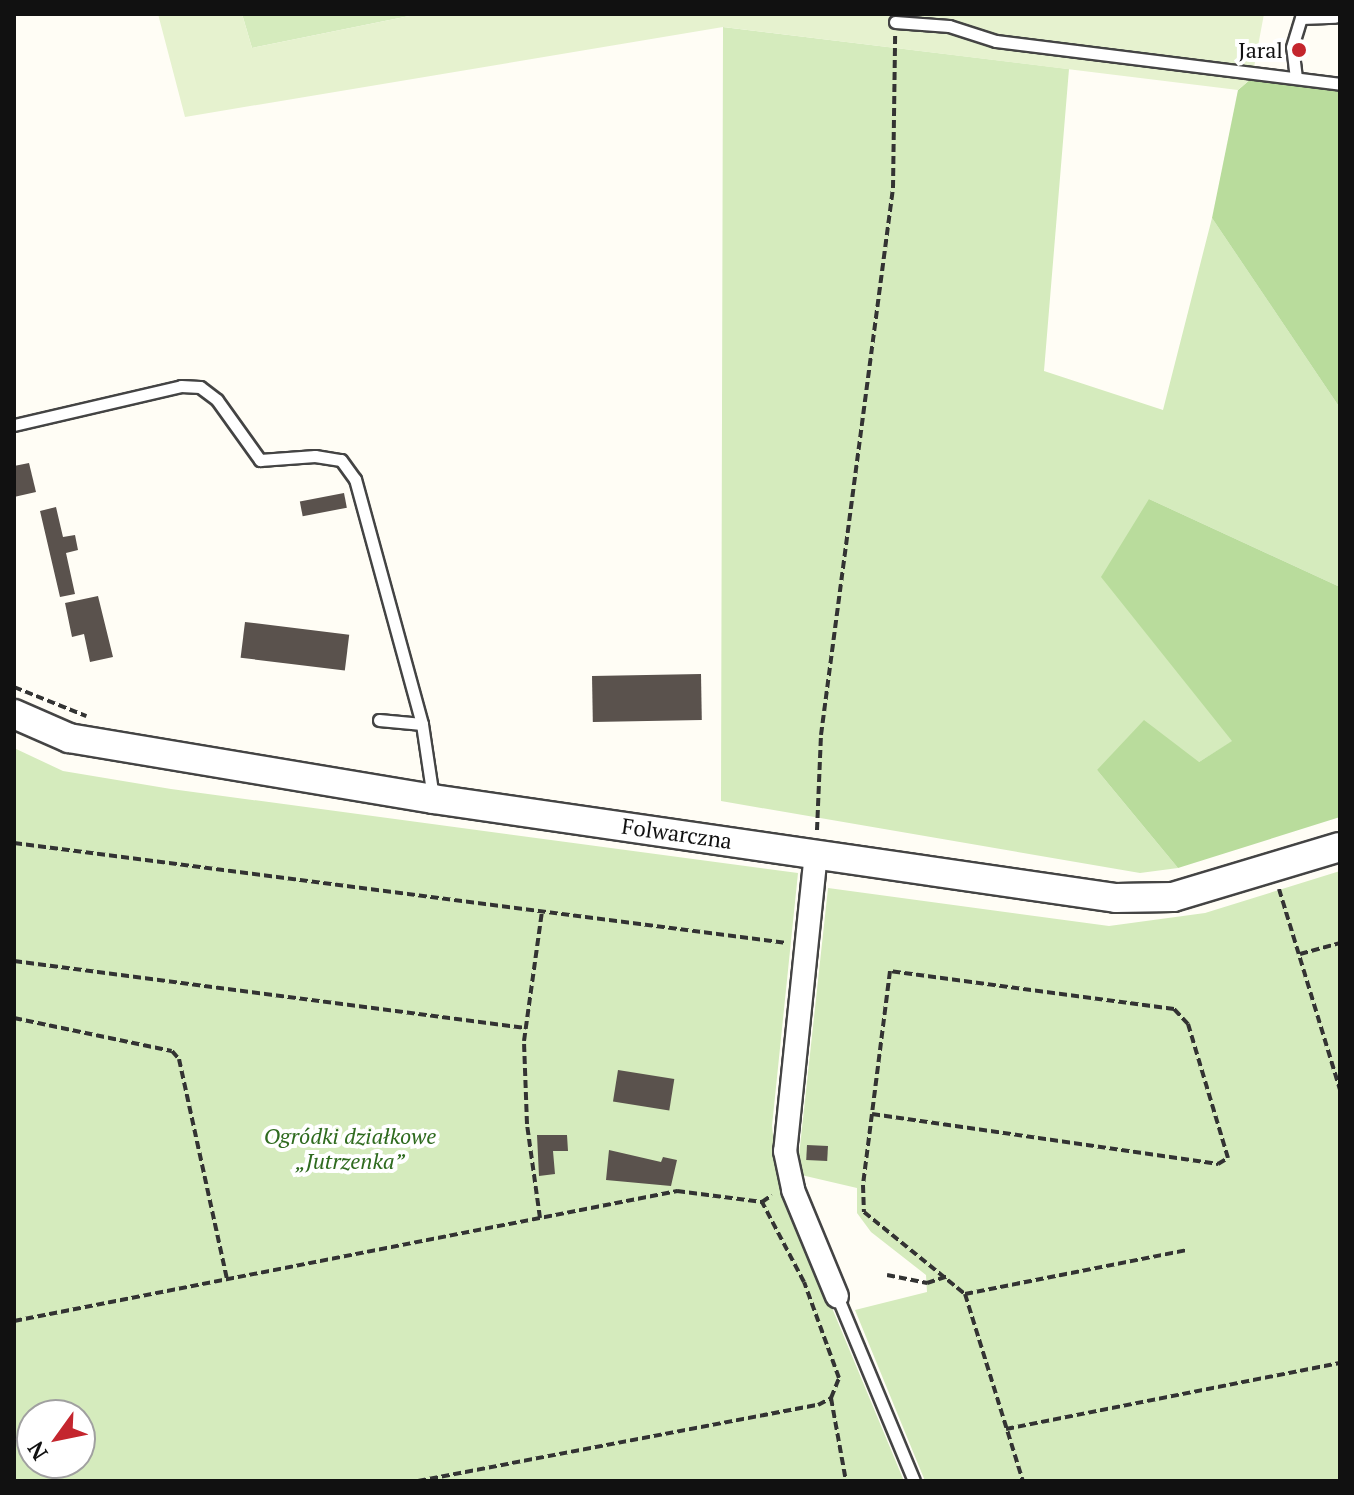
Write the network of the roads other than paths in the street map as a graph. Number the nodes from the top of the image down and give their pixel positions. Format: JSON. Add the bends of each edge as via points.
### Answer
{"nodes":[{"id":1,"x":1335,"y":17,"type":"dead end"},
{"id":2,"x":895,"y":22,"type":"road end"},
{"id":3,"x":1296,"y":78,"type":"junction"},
{"id":4,"x":1340,"y":84,"type":"edge"},
{"id":5,"x":14,"y":425,"type":"edge"},
{"id":6,"x":14,"y":714,"type":"edge"},
{"id":7,"x":379,"y":720,"type":"dead end"},
{"id":8,"x":422,"y":724,"type":"junction"},
{"id":9,"x":433,"y":799,"type":"junction"},
{"id":10,"x":1340,"y":847,"type":"edge"},
{"id":11,"x":816,"y":853,"type":"junction"},
{"id":12,"x":837,"y":1296,"type":"joint"},
{"id":13,"x":914,"y":1481,"type":"edge"}],
"edges":[{"from":1,"to":3,"type":"lane","via":[[1301,18],[1292,47]]},
{"from":2,"to":3,"type":"lane","via":[[949,26],[996,41]]},
{"from":3,"to":4,"type":"lane"},
{"from":5,"to":8,"type":"lane","via":[[181,386],[200,387],[217,400],[260,460],[341,460],[355,479]]},
{"from":6,"to":9,"type":"street","name":"Folwarczna","via":[[69,738]]},
{"from":7,"to":8,"type":"lane"},
{"from":8,"to":9,"type":"lane"},
{"from":9,"to":11,"type":"street","name":"Folwarczna"},
{"from":10,"to":11,"type":"street","name":"Folwarczna","via":[[1173,897],[1116,898]]},
{"from":11,"to":12,"type":"street","via":[[785,1151],[791,1185]]},
{"from":12,"to":13,"type":"lane"}]}
